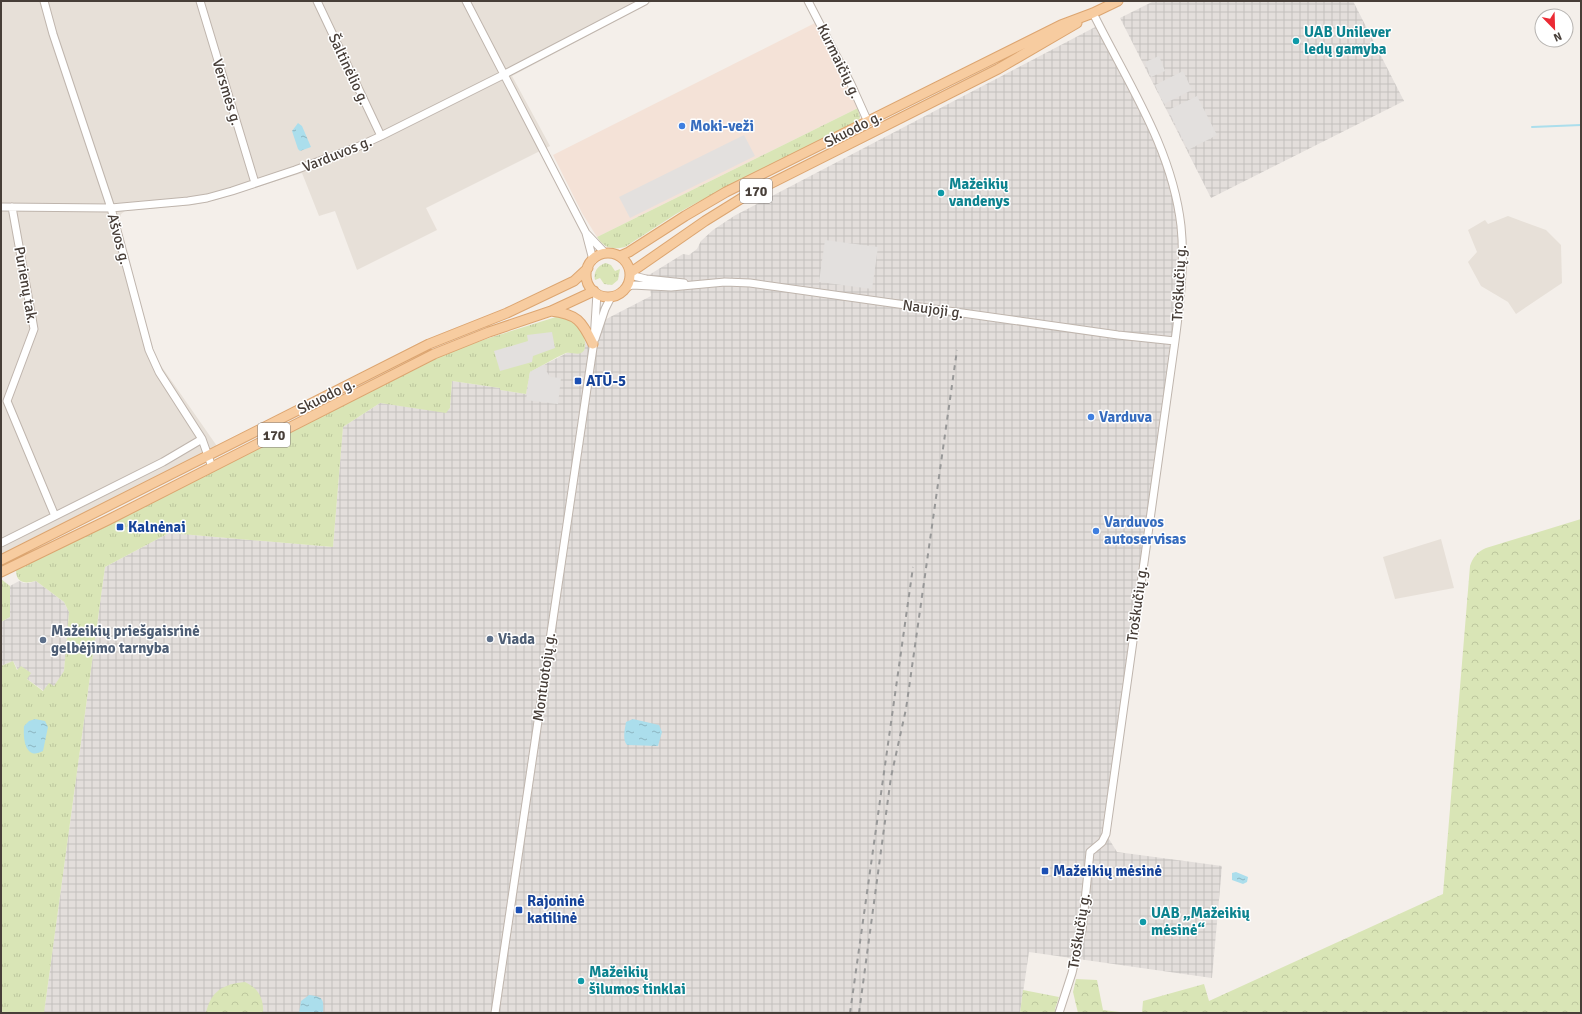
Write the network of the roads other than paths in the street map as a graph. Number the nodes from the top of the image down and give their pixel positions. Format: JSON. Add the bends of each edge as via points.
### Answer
{"nodes":[{"id":1,"x":44,"y":1,"type":"edge"},
{"id":2,"x":200,"y":1,"type":"edge"},
{"id":3,"x":318,"y":1,"type":"edge"},
{"id":4,"x":466,"y":1,"type":"edge"},
{"id":5,"x":808,"y":1,"type":"edge"},
{"id":6,"x":1118,"y":1,"type":"edge"},
{"id":7,"x":641,"y":2,"type":"edge"},
{"id":8,"x":1093,"y":13,"type":"junction"},
{"id":9,"x":503,"y":75,"type":"junction"},
{"id":10,"x":868,"y":122,"type":"junction"},
{"id":11,"x":381,"y":136,"type":"junction"},
{"id":12,"x":255,"y":183,"type":"junction"},
{"id":13,"x":1,"y":207,"type":"edge"},
{"id":14,"x":12,"y":207,"type":"junction"},
{"id":15,"x":111,"y":208,"type":"junction"},
{"id":16,"x":586,"y":233,"type":"junction"},
{"id":17,"x":606,"y":253,"type":"junction"},
{"id":18,"x":620,"y":256,"type":"junction"},
{"id":19,"x":593,"y":260,"type":"junction"},
{"id":20,"x":588,"y":268,"type":"junction"},
{"id":21,"x":630,"y":274,"type":"junction"},
{"id":22,"x":692,"y":284,"type":"junction"},
{"id":23,"x":627,"y":286,"type":"junction"},
{"id":24,"x":595,"y":292,"type":"junction"},
{"id":25,"x":611,"y":297,"type":"junction"},
{"id":26,"x":551,"y":311,"type":"junction"},
{"id":27,"x":1175,"y":341,"type":"junction"},
{"id":28,"x":593,"y":342,"type":"junction"},
{"id":29,"x":202,"y":440,"type":"junction"},
{"id":30,"x":207,"y":456,"type":"junction"},
{"id":31,"x":212,"y":467,"type":"junction"},
{"id":32,"x":55,"y":516,"type":"junction"},
{"id":33,"x":1,"y":544,"type":"edge"},
{"id":34,"x":1,"y":560,"type":"edge"},
{"id":35,"x":1,"y":572,"type":"edge"},
{"id":36,"x":495,"y":1013,"type":"edge"},
{"id":37,"x":1059,"y":1013,"type":"edge"}],
"edges":[{"from":1,"to":15,"type":"street","name":"Ašvos g."},
{"from":2,"to":12,"type":"street","name":"Versmės g."},
{"from":3,"to":11,"type":"street","name":"Šaltinėlio g."},
{"from":4,"to":9,"type":"street"},
{"from":5,"to":10,"type":"street","name":"Kurmaičių g."},
{"from":6,"to":8,"type":"main road","name":"Skuodo g.","number":"170"},
{"from":7,"to":9,"type":"street","name":"Varduvos g."},
{"from":8,"to":10,"type":"main road","name":"Skuodo g.","number":"170","via":[[1061,25]]},
{"from":8,"to":21,"type":"main road","name":"Skuodo g.","number":"170","via":[[998,69],[725,208]]},
{"from":8,"to":27,"type":"street","name":"Troškučių g.","via":[[1148,117],[1172,180],[1181,226],[1182,251],[1180,306]]},
{"from":9,"to":11,"type":"street","name":"Varduvos g."},
{"from":9,"to":16,"type":"street"},
{"from":10,"to":18,"type":"main road","name":"Skuodo g.","number":"170","via":[[708,202]]},
{"from":11,"to":12,"type":"street","name":"Varduvos g.","via":[[348,151]]},
{"from":12,"to":15,"type":"street","name":"Varduvos g.","via":[[207,198]]},
{"from":13,"to":14,"type":"street","name":"Varduvos g."},
{"from":14,"to":15,"type":"street","name":"Varduvos g."},
{"from":14,"to":32,"type":"street","name":"Purienų tak.","via":[[34,329],[7,401]]},
{"from":15,"to":29,"type":"street","name":"Ašvos g.","via":[[149,350],[159,372]]},
{"from":16,"to":17,"type":"street"},
{"from":16,"to":19,"type":"street"},
{"from":17,"to":18,"type":"main road"},
{"from":17,"to":19,"type":"main road"},
{"from":18,"to":21,"type":"main road","via":[[628,265]]},
{"from":19,"to":20,"type":"main road"},
{"from":20,"to":24,"type":"main road","via":[[588,283]]},
{"from":20,"to":30,"type":"main road","name":"Skuodo g.","number":"170","via":[[574,281],[556,290],[429,344]]},
{"from":21,"to":22,"type":"street","name":"Naujoji g.","via":[[646,279]]},
{"from":21,"to":23,"type":"main road"},
{"from":22,"to":23,"type":"street","name":"Naujoji g.","via":[[672,287]]},
{"from":22,"to":27,"type":"street","name":"Naujoji g.","via":[[750,283]]},
{"from":23,"to":25,"type":"main road"},
{"from":24,"to":25,"type":"main road"},
{"from":24,"to":26,"type":"main road","name":"Skuodo g.","number":"170"},
{"from":24,"to":28,"type":"street","name":"Montuotojų g."},
{"from":25,"to":28,"type":"street","name":"Montuotojų g."},
{"from":26,"to":28,"type":"main road","via":[[570,315],[581,322]]},
{"from":26,"to":31,"type":"main road","name":"Skuodo g.","number":"170","via":[[434,354]]},
{"from":27,"to":37,"type":"street","name":"Troškučių g.","via":[[1106,834],[1102,842],[1090,852],[1082,930]]},
{"from":28,"to":36,"type":"street","name":"Montuotojų g."},
{"from":29,"to":30,"type":"street","name":"Ašvos g."},
{"from":29,"to":32,"type":"street"},
{"from":30,"to":31,"type":"street","name":"Ašvos g."},
{"from":30,"to":34,"type":"main road","name":"Skuodo g.","number":"170"},
{"from":31,"to":35,"type":"main road","name":"Skuodo g.","number":"170"},
{"from":32,"to":33,"type":"street"}]}
